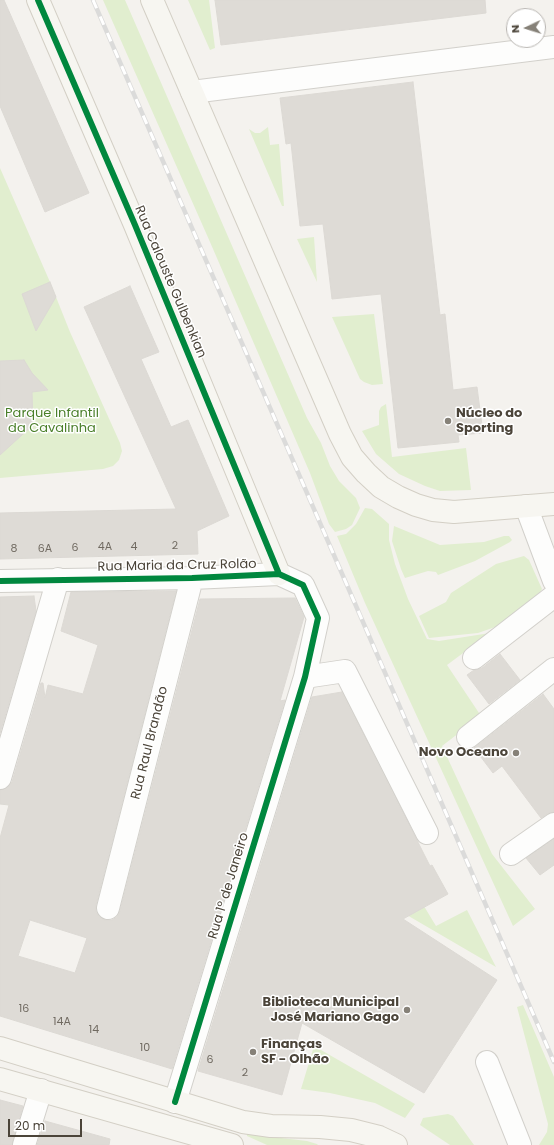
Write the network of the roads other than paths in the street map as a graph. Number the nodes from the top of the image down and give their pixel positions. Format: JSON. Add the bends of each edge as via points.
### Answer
{"nodes":[{"id":1,"x":38,"y":0,"type":"edge"},
{"id":2,"x":152,"y":0,"type":"edge"},
{"id":3,"x":554,"y":47,"type":"edge"},
{"id":4,"x":192,"y":92,"type":"junction"},
{"id":5,"x":554,"y":504,"type":"edge"},
{"id":6,"x":526,"y":506,"type":"junction"},
{"id":7,"x":279,"y":574,"type":"junction"},
{"id":8,"x":192,"y":578,"type":"junction"},
{"id":9,"x":58,"y":579,"type":"junction"},
{"id":10,"x":0,"y":581,"type":"edge"},
{"id":11,"x":554,"y":581,"type":"edge"},
{"id":12,"x":554,"y":596,"type":"edge"},
{"id":13,"x":474,"y":658,"type":"dead end"},
{"id":14,"x":554,"y":669,"type":"edge"},
{"id":15,"x":305,"y":678,"type":"junction"},
{"id":16,"x":468,"y":737,"type":"dead end"},
{"id":17,"x":0,"y":778,"type":"edge"},
{"id":18,"x":554,"y":824,"type":"edge"},
{"id":19,"x":427,"y":833,"type":"dead end"},
{"id":20,"x":511,"y":854,"type":"dead end"},
{"id":21,"x":108,"y":908,"type":"dead end"},
{"id":22,"x":0,"y":1048,"type":"edge"},
{"id":23,"x":487,"y":1062,"type":"dead end"},
{"id":24,"x":0,"y":1078,"type":"edge"},
{"id":25,"x":41,"y":1090,"type":"junction"},
{"id":26,"x":175,"y":1102,"type":"junction"},
{"id":27,"x":388,"y":1141,"type":"edge"},
{"id":28,"x":24,"y":1145,"type":"edge"},
{"id":29,"x":232,"y":1145,"type":"edge"},
{"id":30,"x":352,"y":1145,"type":"edge"},
{"id":31,"x":520,"y":1145,"type":"edge"}],
"edges":[{"from":1,"to":7,"type":"street","name":"Rua Calouste Gulbenkian","via":[[135,225]]},
{"from":2,"to":4,"type":"street"},
{"from":3,"to":4,"type":"street"},
{"from":4,"to":6,"type":"street","via":[[352,457],[381,487],[416,505],[433,510],[454,512]]},
{"from":5,"to":6,"type":"street"},
{"from":6,"to":11,"type":"street"},
{"from":7,"to":8,"type":"street","name":"Rua Maria da Cruz Rolão"},
{"from":7,"to":15,"type":"street","name":"Rua Maria da Cruz Rolão","via":[[303,585],[318,618]]},
{"from":8,"to":9,"type":"street","name":"Rua Maria da Cruz Rolão"},
{"from":8,"to":21,"type":"street","name":"Rua Raul Brandão"},
{"from":9,"to":10,"type":"street","name":"Rua Maria da Cruz Rolão"},
{"from":9,"to":17,"type":"street"},
{"from":12,"to":13,"type":"street"},
{"from":14,"to":16,"type":"street"},
{"from":15,"to":19,"type":"street","via":[[345,671]]},
{"from":15,"to":26,"type":"street","name":"Rua 1º de Janeiro"},
{"from":18,"to":20,"type":"street"},
{"from":22,"to":26,"type":"street"},
{"from":23,"to":31,"type":"street"},
{"from":24,"to":25,"type":"street"},
{"from":25,"to":28,"type":"street"},
{"from":25,"to":29,"type":"street"},
{"from":26,"to":27,"type":"street","via":[[243,1122],[351,1130]]},
{"from":27,"to":30,"type":"street","via":[[357,1142]]}]}
